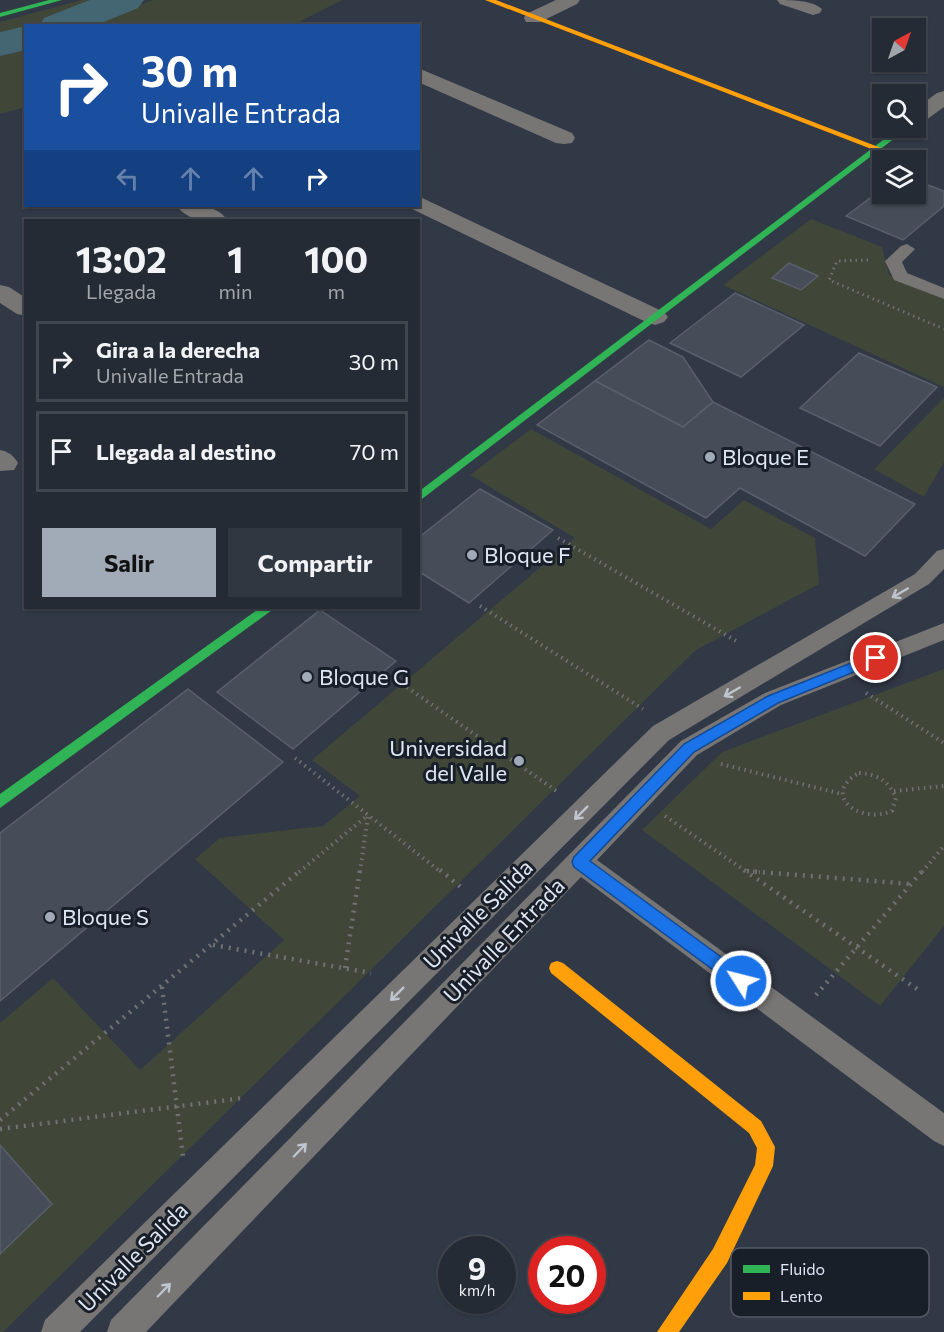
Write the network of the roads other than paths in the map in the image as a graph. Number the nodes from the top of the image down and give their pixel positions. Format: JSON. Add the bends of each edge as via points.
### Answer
{"nodes":[{"id":1,"x":58,"y":0,"type":"edge"},
{"id":2,"x":489,"y":0,"type":"edge"},
{"id":3,"x":571,"y":0,"type":"edge"},
{"id":4,"x":786,"y":0,"type":"edge"},
{"id":5,"x":813,"y":9,"type":"dead end"},
{"id":6,"x":0,"y":15,"type":"edge"},
{"id":7,"x":533,"y":18,"type":"junction"},
{"id":8,"x":420,"y":75,"type":"edge"},
{"id":9,"x":447,"y":86,"type":"junction"},
{"id":10,"x":428,"y":96,"type":"dead end"},
{"id":11,"x":944,"y":97,"type":"edge"},
{"id":12,"x":926,"y":111,"type":"edge"},
{"id":13,"x":564,"y":138,"type":"dead end"},
{"id":14,"x":890,"y":138,"type":"edge"},
{"id":15,"x":877,"y":148,"type":"junction"},
{"id":16,"x":420,"y":204,"type":"edge"},
{"id":17,"x":907,"y":249,"type":"dead end"},
{"id":18,"x":0,"y":292,"type":"edge"},
{"id":19,"x":944,"y":294,"type":"edge"},
{"id":20,"x":24,"y":308,"type":"edge"},
{"id":21,"x":656,"y":317,"type":"junction"},
{"id":22,"x":420,"y":496,"type":"edge"},
{"id":23,"x":944,"y":556,"type":"edge"},
{"id":24,"x":268,"y":609,"type":"edge"},
{"id":25,"x":944,"y":631,"type":"edge"},
{"id":26,"x":0,"y":802,"type":"edge"},
{"id":27,"x":580,"y":862,"type":"junction"},
{"id":28,"x":557,"y":968,"type":"dead end"},
{"id":29,"x":944,"y":1131,"type":"edge"},
{"id":30,"x":57,"y":1332,"type":"edge"},
{"id":31,"x":123,"y":1332,"type":"edge"},
{"id":32,"x":667,"y":1332,"type":"edge"}],
"edges":[{"from":1,"to":6,"type":"street"},
{"from":2,"to":7,"type":"street"},
{"from":3,"to":7,"type":"street"},
{"from":4,"to":5,"type":"street"},
{"from":7,"to":15,"type":"street"},
{"from":8,"to":9,"type":"street"},
{"from":9,"to":10,"type":"street"},
{"from":9,"to":13,"type":"street"},
{"from":11,"to":12,"type":"street"},
{"from":14,"to":15,"type":"street"},
{"from":15,"to":21,"type":"street"},
{"from":16,"to":21,"type":"street"},
{"from":17,"to":19,"type":"lane","via":[[893,261],[900,276]]},
{"from":18,"to":20,"type":"street"},
{"from":21,"to":22,"type":"street"},
{"from":23,"to":30,"type":"lane","name":"Univalle Salida","one_way":true,"via":[[922,579],[661,733]]},
{"from":24,"to":26,"type":"street"},
{"from":25,"to":27,"type":"lane","name":"Univalle Entrada","via":[[773,699],[689,748]]},
{"from":27,"to":29,"type":"lane"},
{"from":31,"to":27,"type":"lane","name":"Univalle Entrada","one_way":true},
{"from":28,"to":32,"type":"street","via":[[755,1127],[766,1147],[764,1166],[720,1256]]}]}
